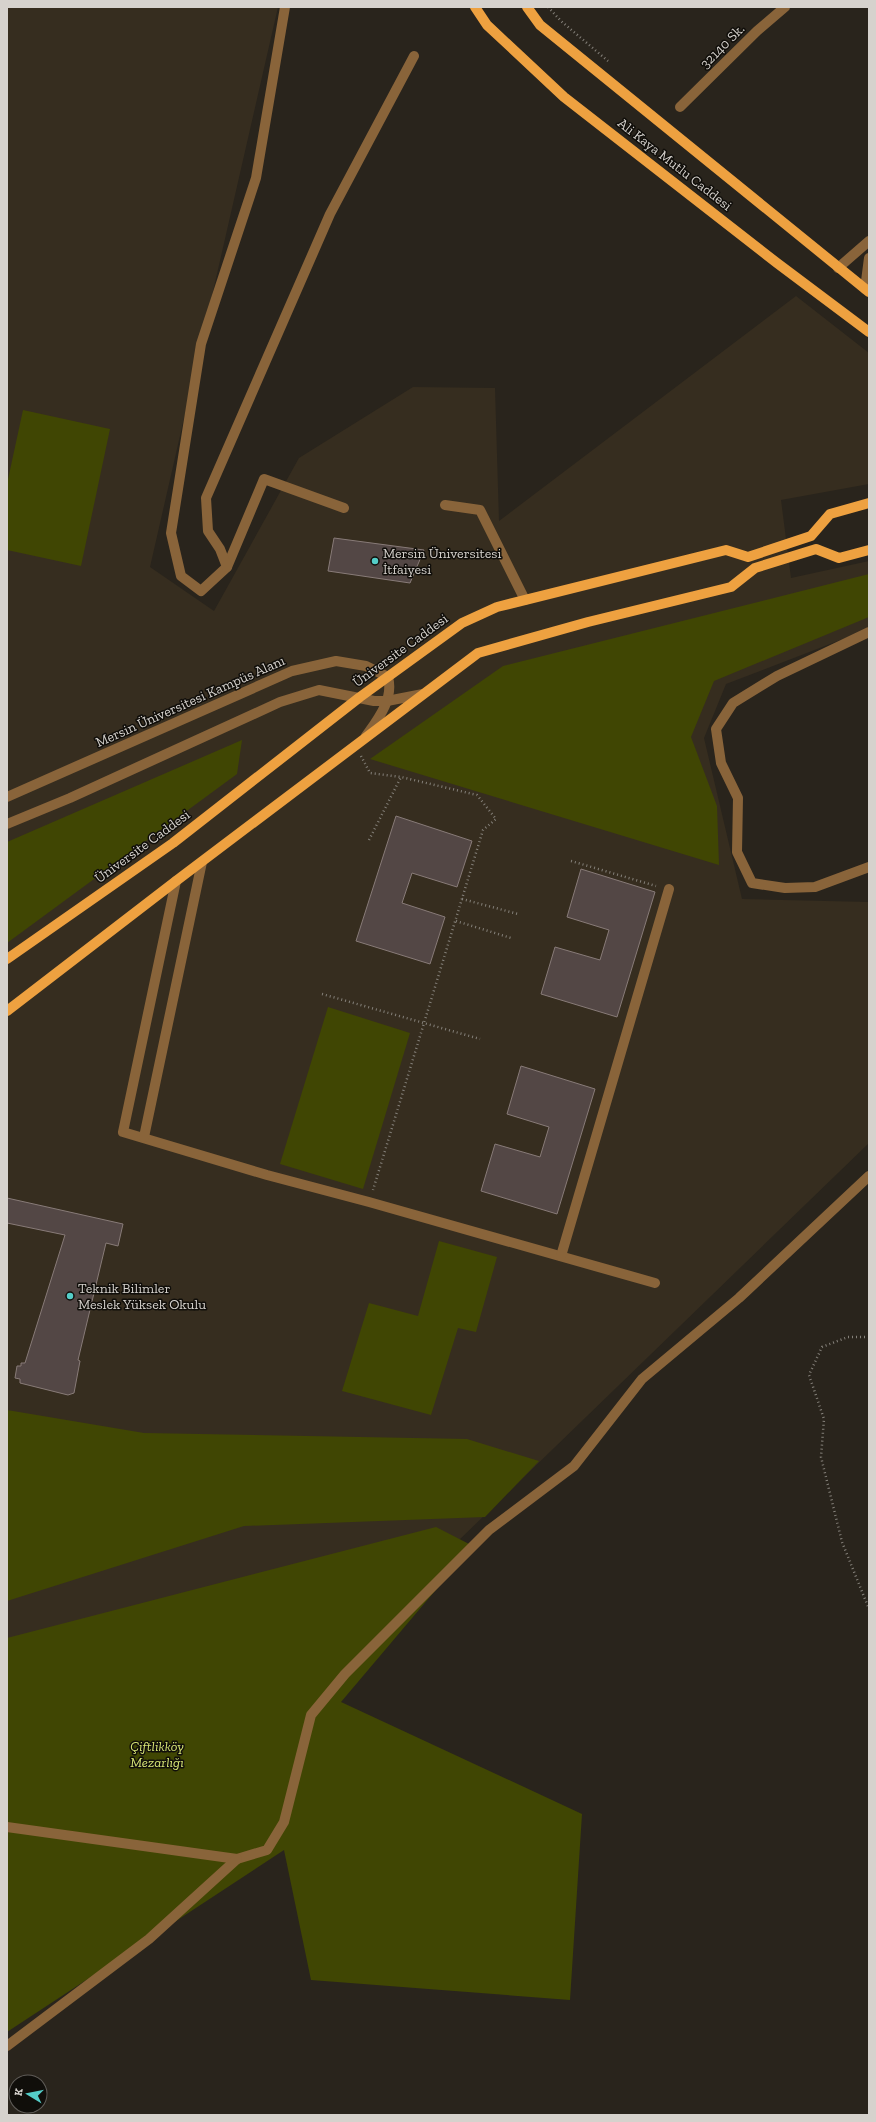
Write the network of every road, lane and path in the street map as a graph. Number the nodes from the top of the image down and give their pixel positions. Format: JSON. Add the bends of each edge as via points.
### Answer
{"nodes":[{"id":1,"x":285,"y":7,"type":"edge"},
{"id":2,"x":475,"y":7,"type":"edge"},
{"id":3,"x":527,"y":7,"type":"edge"},
{"id":4,"x":785,"y":7,"type":"edge"},
{"id":5,"x":414,"y":56,"type":"dead end"},
{"id":6,"x":680,"y":108,"type":"dead end"},
{"id":7,"x":869,"y":241,"type":"edge"},
{"id":8,"x":869,"y":258,"type":"edge"},
{"id":9,"x":838,"y":268,"type":"junction"},
{"id":10,"x":867,"y":290,"type":"edge"},
{"id":11,"x":869,"y":332,"type":"edge"},
{"id":12,"x":869,"y":502,"type":"edge"},
{"id":13,"x":445,"y":505,"type":"dead end"},
{"id":14,"x":344,"y":508,"type":"dead end"},
{"id":15,"x":869,"y":550,"type":"edge"},
{"id":16,"x":227,"y":567,"type":"junction"},
{"id":17,"x":525,"y":600,"type":"junction"},
{"id":18,"x":869,"y":632,"type":"edge"},
{"id":19,"x":388,"y":677,"type":"junction"},
{"id":20,"x":423,"y":694,"type":"junction"},
{"id":21,"x":360,"y":697,"type":"junction"},
{"id":22,"x":387,"y":701,"type":"junction"},
{"id":23,"x":364,"y":739,"type":"junction"},
{"id":24,"x":355,"y":745,"type":"junction"},
{"id":25,"x":401,"y":777,"type":"junction"},
{"id":26,"x":10,"y":793,"type":"edge"},
{"id":27,"x":7,"y":824,"type":"edge"},
{"id":28,"x":370,"y":840,"type":"dead end"},
{"id":29,"x":570,"y":860,"type":"dead end"},
{"id":30,"x":202,"y":862,"type":"junction"},
{"id":31,"x":869,"y":867,"type":"edge"},
{"id":32,"x":176,"y":881,"type":"junction"},
{"id":33,"x":668,"y":889,"type":"joint"},
{"id":34,"x":462,"y":899,"type":"junction"},
{"id":35,"x":518,"y":914,"type":"dead end"},
{"id":36,"x":456,"y":921,"type":"junction"},
{"id":37,"x":511,"y":938,"type":"dead end"},
{"id":38,"x":7,"y":959,"type":"edge"},
{"id":39,"x":322,"y":994,"type":"dead end"},
{"id":40,"x":7,"y":1011,"type":"edge"},
{"id":41,"x":424,"y":1024,"type":"junction"},
{"id":42,"x":480,"y":1039,"type":"dead end"},
{"id":43,"x":144,"y":1137,"type":"junction"},
{"id":44,"x":869,"y":1176,"type":"edge"},
{"id":45,"x":369,"y":1202,"type":"junction"},
{"id":46,"x":560,"y":1256,"type":"junction"},
{"id":47,"x":655,"y":1283,"type":"dead end"},
{"id":48,"x":869,"y":1337,"type":"edge"},
{"id":49,"x":869,"y":1609,"type":"edge"},
{"id":50,"x":7,"y":1827,"type":"edge"},
{"id":51,"x":237,"y":1859,"type":"junction"},
{"id":52,"x":7,"y":2046,"type":"edge"}],
"edges":[{"from":1,"to":16,"type":"street","via":[[256,178],[201,344],[172,533],[180,576],[201,591]]},
{"from":2,"to":11,"type":"main road","name":"Ali Kaya Mutlu Caddesi","via":[[487,25],[564,97]]},
{"from":3,"to":9,"type":"main road","name":"Ali Kaya Mutlu Caddesi","via":[[540,25]]},
{"from":4,"to":6,"type":"street","name":"32140 Sk.","via":[[757,31]]},
{"from":5,"to":16,"type":"street","via":[[330,214],[206,498],[208,531],[220,549]]},
{"from":7,"to":9,"type":"street"},
{"from":8,"to":10,"type":"street"},
{"from":9,"to":10,"type":"main road","name":"Ali Kaya Mutlu Caddesi"},
{"from":12,"to":17,"type":"main road","name":"Üniversite Caddesi","via":[[830,514],[811,536],[748,557],[726,550]]},
{"from":13,"to":17,"type":"street","via":[[480,510]]},
{"from":14,"to":16,"type":"street","via":[[264,478]]},
{"from":15,"to":20,"type":"main road","via":[[839,558],[816,549],[755,568],[731,587],[588,622],[478,653]]},
{"from":17,"to":19,"type":"main road","name":"Üniversite Caddesi","via":[[497,608],[462,623]]},
{"from":18,"to":31,"type":"street","via":[[777,676],[733,703],[716,729],[721,763],[738,798],[737,852],[752,883],[785,888],[815,887]]},
{"from":19,"to":21,"type":"main road","name":"Üniversite Caddesi"},
{"from":19,"to":22,"type":"street","via":[[390,686]]},
{"from":19,"to":26,"type":"street","name":"Mersin Üniversitesi Kampüs Alanı","via":[[366,666],[336,661],[292,670]]},
{"from":20,"to":22,"type":"street"},
{"from":20,"to":23,"type":"main road"},
{"from":21,"to":22,"type":"street"},
{"from":21,"to":27,"type":"street","via":[[319,690],[280,702]]},
{"from":21,"to":38,"type":"main road","name":"Üniversite Caddesi","via":[[173,843]]},
{"from":22,"to":23,"type":"street"},
{"from":23,"to":24,"type":"main road"},
{"from":24,"to":25,"type":"path","via":[[370,773]]},
{"from":24,"to":30,"type":"main road"},
{"from":25,"to":28,"type":"path"},
{"from":25,"to":34,"type":"path","via":[[477,795],[496,819],[483,830]]},
{"from":29,"to":33,"type":"path"},
{"from":30,"to":32,"type":"main road"},
{"from":30,"to":43,"type":"street"},
{"from":32,"to":40,"type":"main road"},
{"from":32,"to":43,"type":"street","via":[[123,1132]]},
{"from":33,"to":46,"type":"street"},
{"from":34,"to":35,"type":"path"},
{"from":34,"to":36,"type":"path"},
{"from":36,"to":37,"type":"path"},
{"from":36,"to":41,"type":"path"},
{"from":39,"to":41,"type":"path"},
{"from":41,"to":42,"type":"path"},
{"from":41,"to":45,"type":"path"},
{"from":43,"to":45,"type":"street","via":[[267,1175]]},
{"from":44,"to":51,"type":"street","via":[[740,1298],[642,1379],[574,1466],[489,1530],[345,1674],[311,1715],[284,1822],[267,1850]]},
{"from":45,"to":46,"type":"street"},
{"from":46,"to":47,"type":"street"},
{"from":48,"to":49,"type":"path","via":[[848,1337],[822,1347],[809,1375],[824,1419],[820,1457],[842,1542]]},
{"from":50,"to":51,"type":"street"},
{"from":51,"to":52,"type":"street","via":[[149,1939]]}]}
